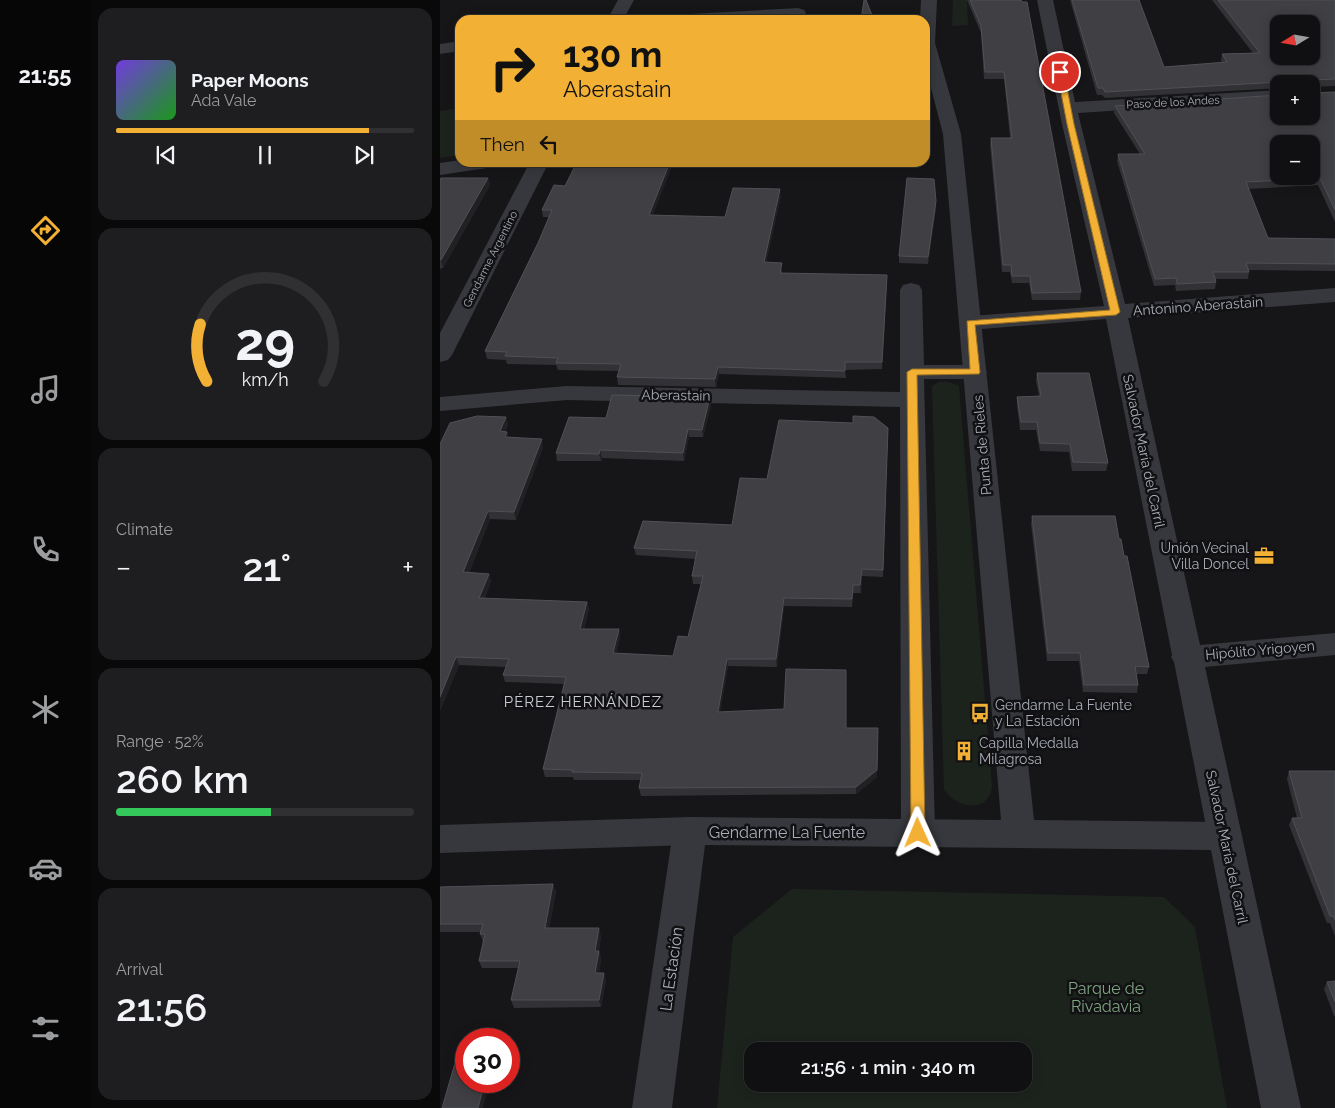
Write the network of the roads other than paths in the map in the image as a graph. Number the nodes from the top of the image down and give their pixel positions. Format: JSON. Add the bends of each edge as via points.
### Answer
{"nodes":[{"id":1,"x":626,"y":0,"type":"edge"},
{"id":2,"x":788,"y":0,"type":"edge"},
{"id":3,"x":929,"y":0,"type":"edge"},
{"id":4,"x":1045,"y":0,"type":"edge"},
{"id":5,"x":618,"y":15,"type":"edge"},
{"id":6,"x":762,"y":15,"type":"edge"},
{"id":7,"x":928,"y":15,"type":"edge"},
{"id":8,"x":455,"y":46,"type":"edge"},
{"id":9,"x":440,"y":48,"type":"edge"},
{"id":10,"x":930,"y":53,"type":"edge"},
{"id":11,"x":1270,"y":96,"type":"edge"},
{"id":12,"x":1068,"y":108,"type":"junction"},
{"id":13,"x":455,"y":167,"type":"edge"},
{"id":14,"x":537,"y":167,"type":"edge"},
{"id":15,"x":440,"y":169,"type":"edge"},
{"id":16,"x":911,"y":290,"type":"dead end"},
{"id":17,"x":1335,"y":295,"type":"edge"},
{"id":18,"x":1116,"y":312,"type":"junction"},
{"id":19,"x":970,"y":323,"type":"junction"},
{"id":20,"x":440,"y":355,"type":"edge"},
{"id":21,"x":912,"y":363,"type":"junction"},
{"id":22,"x":974,"y":364,"type":"junction"},
{"id":23,"x":913,"y":400,"type":"junction"},
{"id":24,"x":440,"y":404,"type":"edge"},
{"id":25,"x":1335,"y":644,"type":"edge"},
{"id":26,"x":1186,"y":657,"type":"junction"},
{"id":27,"x":690,"y":831,"type":"junction"},
{"id":28,"x":918,"y":833,"type":"junction"},
{"id":29,"x":1019,"y":834,"type":"junction"},
{"id":30,"x":1225,"y":836,"type":"junction"},
{"id":31,"x":440,"y":839,"type":"edge"},
{"id":32,"x":652,"y":1108,"type":"edge"},
{"id":33,"x":1281,"y":1108,"type":"edge"}],
"edges":[{"from":1,"to":5,"type":"street"},
{"from":2,"to":6,"type":"street","via":[[798,13]]},
{"from":3,"to":7,"type":"street","name":"Punta de Rieles"},
{"from":4,"to":12,"type":"street","name":"Salvador María del Carril"},
{"from":8,"to":9,"type":"street"},
{"from":10,"to":19,"type":"street","name":"Punta de Rieles","via":[[952,134]]},
{"from":11,"to":12,"type":"street","name":"Paso de los Andes"},
{"from":12,"to":18,"type":"street","name":"Salvador María del Carril"},
{"from":13,"to":15,"type":"street"},
{"from":14,"to":20,"type":"street","name":"Gendarme Argentino"},
{"from":16,"to":21,"type":"street"},
{"from":17,"to":18,"type":"street","name":"Antonino Aberastain"},
{"from":18,"to":19,"type":"street","name":"Antonino Aberastain"},
{"from":18,"to":26,"type":"street","name":"Salvador María del Carril"},
{"from":19,"to":22,"type":"street","name":"Punta de Rieles"},
{"from":21,"to":22,"type":"street"},
{"from":21,"to":23,"type":"street"},
{"from":22,"to":29,"type":"street","name":"Punta de Rieles"},
{"from":23,"to":24,"type":"street","name":"Aberastain","via":[[567,393]]},
{"from":23,"to":28,"type":"street"},
{"from":25,"to":26,"type":"street","name":"Hipólito Yrigoyen"},
{"from":26,"to":30,"type":"street","name":"Salvador María del Carril"},
{"from":27,"to":28,"type":"street","name":"Gendarme La Fuente"},
{"from":27,"to":31,"type":"street","name":"Gendarme La Fuente"},
{"from":27,"to":32,"type":"street","name":"La Estación"},
{"from":28,"to":29,"type":"street","name":"Gendarme La Fuente"},
{"from":29,"to":30,"type":"street","name":"Gendarme La Fuente"},
{"from":30,"to":33,"type":"street","name":"Salvador María del Carril"}]}
